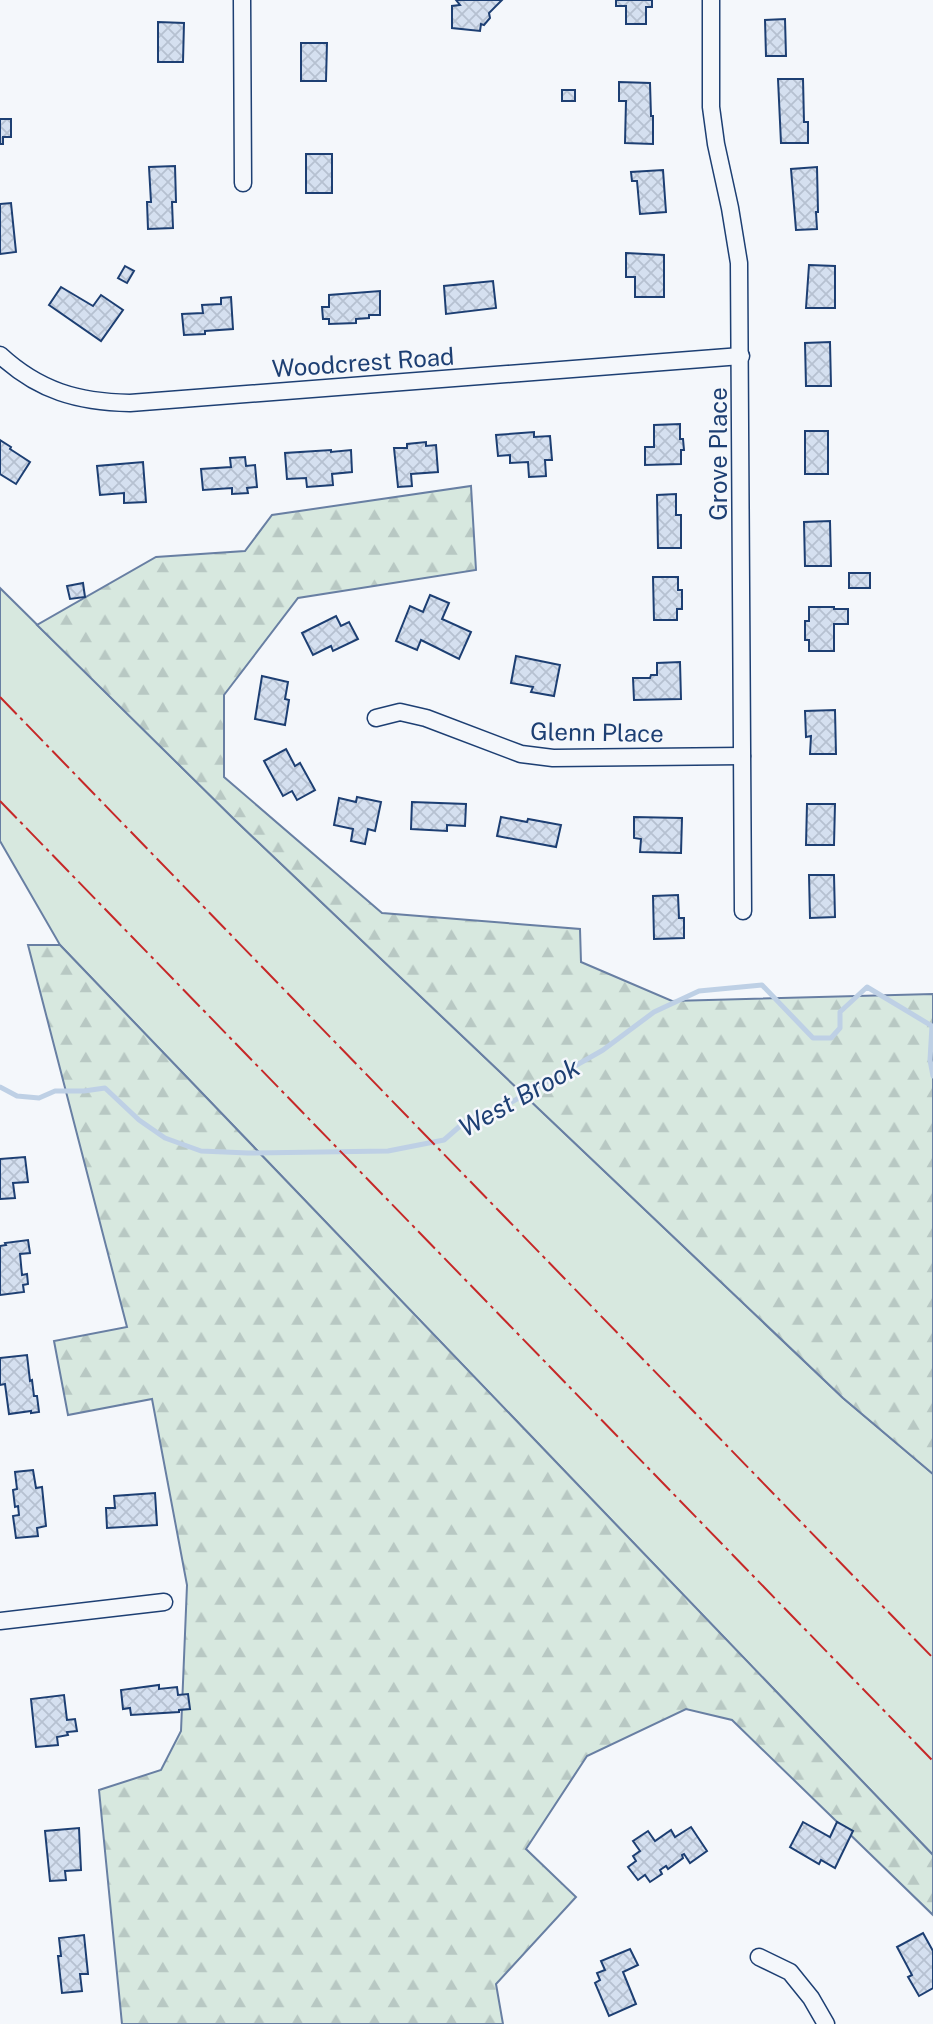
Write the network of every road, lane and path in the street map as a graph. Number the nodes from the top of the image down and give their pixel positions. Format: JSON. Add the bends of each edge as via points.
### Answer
{"nodes":[{"id":1,"x":242,"y":0,"type":"edge"},
{"id":2,"x":711,"y":0,"type":"edge"},
{"id":3,"x":243,"y":183,"type":"dead end"},
{"id":4,"x":0,"y":355,"type":"edge"},
{"id":5,"x":741,"y":356,"type":"junction"},
{"id":6,"x":376,"y":718,"type":"dead end"},
{"id":7,"x":742,"y":756,"type":"junction"},
{"id":8,"x":743,"y":911,"type":"dead end"},
{"id":9,"x":164,"y":1602,"type":"dead end"},
{"id":10,"x":0,"y":1621,"type":"edge"},
{"id":11,"x":759,"y":1957,"type":"dead end"},
{"id":12,"x":826,"y":2024,"type":"edge"}],
"edges":[{"from":1,"to":3,"type":"street"},
{"from":2,"to":5,"type":"street","name":"Grove Place","via":[[711,107],[739,263]]},
{"from":4,"to":5,"type":"street","name":"Woodcrest Road","via":[[54,391],[111,403]]},
{"from":5,"to":7,"type":"street","name":"Grove Place"},
{"from":6,"to":7,"type":"street","name":"Glenn Place","via":[[400,712],[521,754],[552,758]]},
{"from":7,"to":8,"type":"street","name":"Grove Place"},
{"from":9,"to":10,"type":"street"},
{"from":11,"to":12,"type":"street","via":[[789,1972]]}]}
